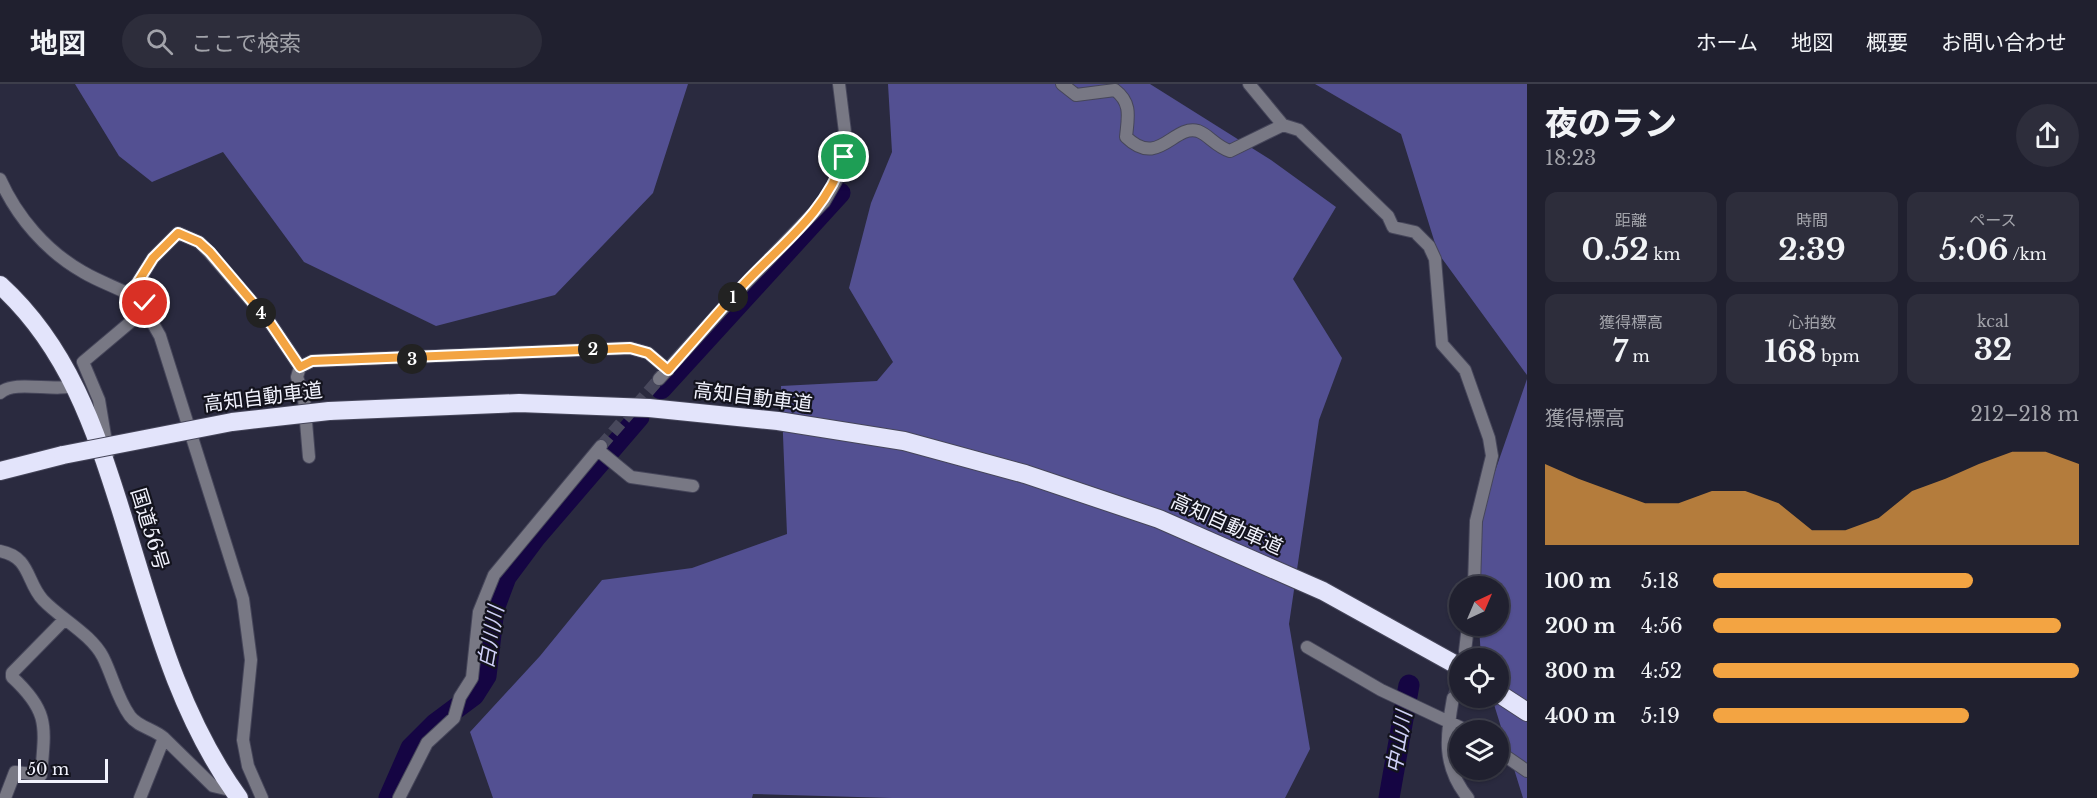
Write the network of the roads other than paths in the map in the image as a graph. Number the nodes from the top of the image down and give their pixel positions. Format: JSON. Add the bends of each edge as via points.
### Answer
{"nodes":[{"id":1,"x":839,"y":84,"type":"edge"},
{"id":2,"x":1062,"y":84,"type":"edge"},
{"id":3,"x":1249,"y":84,"type":"edge"},
{"id":4,"x":1283,"y":125,"type":"junction"},
{"id":5,"x":0,"y":179,"type":"edge"},
{"id":6,"x":0,"y":285,"type":"edge"},
{"id":7,"x":131,"y":293,"type":"junction"},
{"id":8,"x":140,"y":314,"type":"junction"},
{"id":9,"x":300,"y":367,"type":"junction"},
{"id":10,"x":668,"y":370,"type":"junction"},
{"id":11,"x":659,"y":380,"type":"tunnel mouth"},
{"id":12,"x":76,"y":385,"type":"junction"},
{"id":13,"x":0,"y":393,"type":"edge"},
{"id":14,"x":309,"y":457,"type":"dead end"},
{"id":15,"x":0,"y":471,"type":"edge"},
{"id":16,"x":110,"y":474,"type":"junction"},
{"id":17,"x":693,"y":486,"type":"dead end"},
{"id":18,"x":0,"y":551,"type":"edge"},
{"id":19,"x":1474,"y":576,"type":"edge"},
{"id":20,"x":64,"y":620,"type":"junction"},
{"id":21,"x":1307,"y":647,"type":"dead end"},
{"id":22,"x":1449,"y":653,"type":"edge"},
{"id":23,"x":1509,"y":700,"type":"edge"},
{"id":24,"x":1527,"y":712,"type":"edge"},
{"id":25,"x":1449,"y":722,"type":"joint"},
{"id":26,"x":164,"y":738,"type":"junction"},
{"id":27,"x":1449,"y":755,"type":"edge"},
{"id":28,"x":1509,"y":759,"type":"edge"},
{"id":29,"x":1527,"y":771,"type":"edge"},
{"id":30,"x":1456,"y":780,"type":"edge"},
{"id":31,"x":237,"y":794,"type":"edge"},
{"id":32,"x":5,"y":798,"type":"edge"},
{"id":33,"x":140,"y":798,"type":"edge"},
{"id":34,"x":262,"y":798,"type":"edge"},
{"id":35,"x":399,"y":798,"type":"edge"},
{"id":36,"x":1468,"y":798,"type":"edge"}],
"edges":[{"from":1,"to":10,"type":"street","via":[[846,140],[837,181],[824,202]]},
{"from":2,"to":4,"type":"street","via":[[1076,95],[1114,90],[1122,95],[1128,106],[1126,137],[1139,147],[1155,149],[1190,131],[1198,131],[1217,147],[1230,151]]},
{"from":3,"to":4,"type":"street"},
{"from":4,"to":19,"type":"street","via":[[1299,130],[1388,216],[1393,226],[1415,232],[1435,259],[1442,344],[1465,370],[1492,456],[1476,521]]},
{"from":5,"to":7,"type":"street","via":[[12,204],[56,254],[83,272]]},
{"from":6,"to":12,"type":"highway","name":"国道56号","via":[[47,337]]},
{"from":7,"to":8,"type":"street","via":[[145,303]]},
{"from":7,"to":9,"type":"street","via":[[153,258],[178,233],[199,242],[271,324]]},
{"from":8,"to":16,"type":"street","via":[[83,362],[99,400]]},
{"from":8,"to":34,"type":"street","via":[[152,322],[160,336],[243,599],[251,660],[243,740],[248,766]]},
{"from":9,"to":10,"type":"street","via":[[312,361],[630,348],[648,353]]},
{"from":9,"to":14,"type":"street","via":[[297,377],[305,408]]},
{"from":10,"to":11,"type":"street"},
{"from":12,"to":13,"type":"street","via":[[64,390],[18,387]]},
{"from":12,"to":16,"type":"highway","name":"国道56号"},
{"from":15,"to":22,"type":"highway","name":"高知自動車道","bridge":true,"via":[[232,422],[329,411],[519,403],[650,408],[778,421],[904,441],[1026,474],[1159,519],[1323,591]]},
{"from":16,"to":31,"type":"highway","name":"国道56号","via":[[165,654],[198,727]]},
{"from":17,"to":35,"type":"street","via":[[631,477],[599,448],[494,575],[479,612],[472,678],[460,697],[454,718],[428,743]]},
{"from":18,"to":20,"type":"street","via":[[21,562],[42,599]]},
{"from":20,"to":26,"type":"street","via":[[103,656],[112,685],[131,718]]},
{"from":20,"to":32,"type":"street","via":[[12,673],[44,718],[45,731],[42,775],[15,772]]},
{"from":21,"to":25,"type":"street","via":[[1381,690]]},
{"from":23,"to":24,"type":"highway"},
{"from":25,"to":27,"type":"street"},
{"from":26,"to":31,"type":"street","via":[[213,786]]},
{"from":26,"to":33,"type":"street"},
{"from":28,"to":29,"type":"street"},
{"from":30,"to":36,"type":"street"}]}
